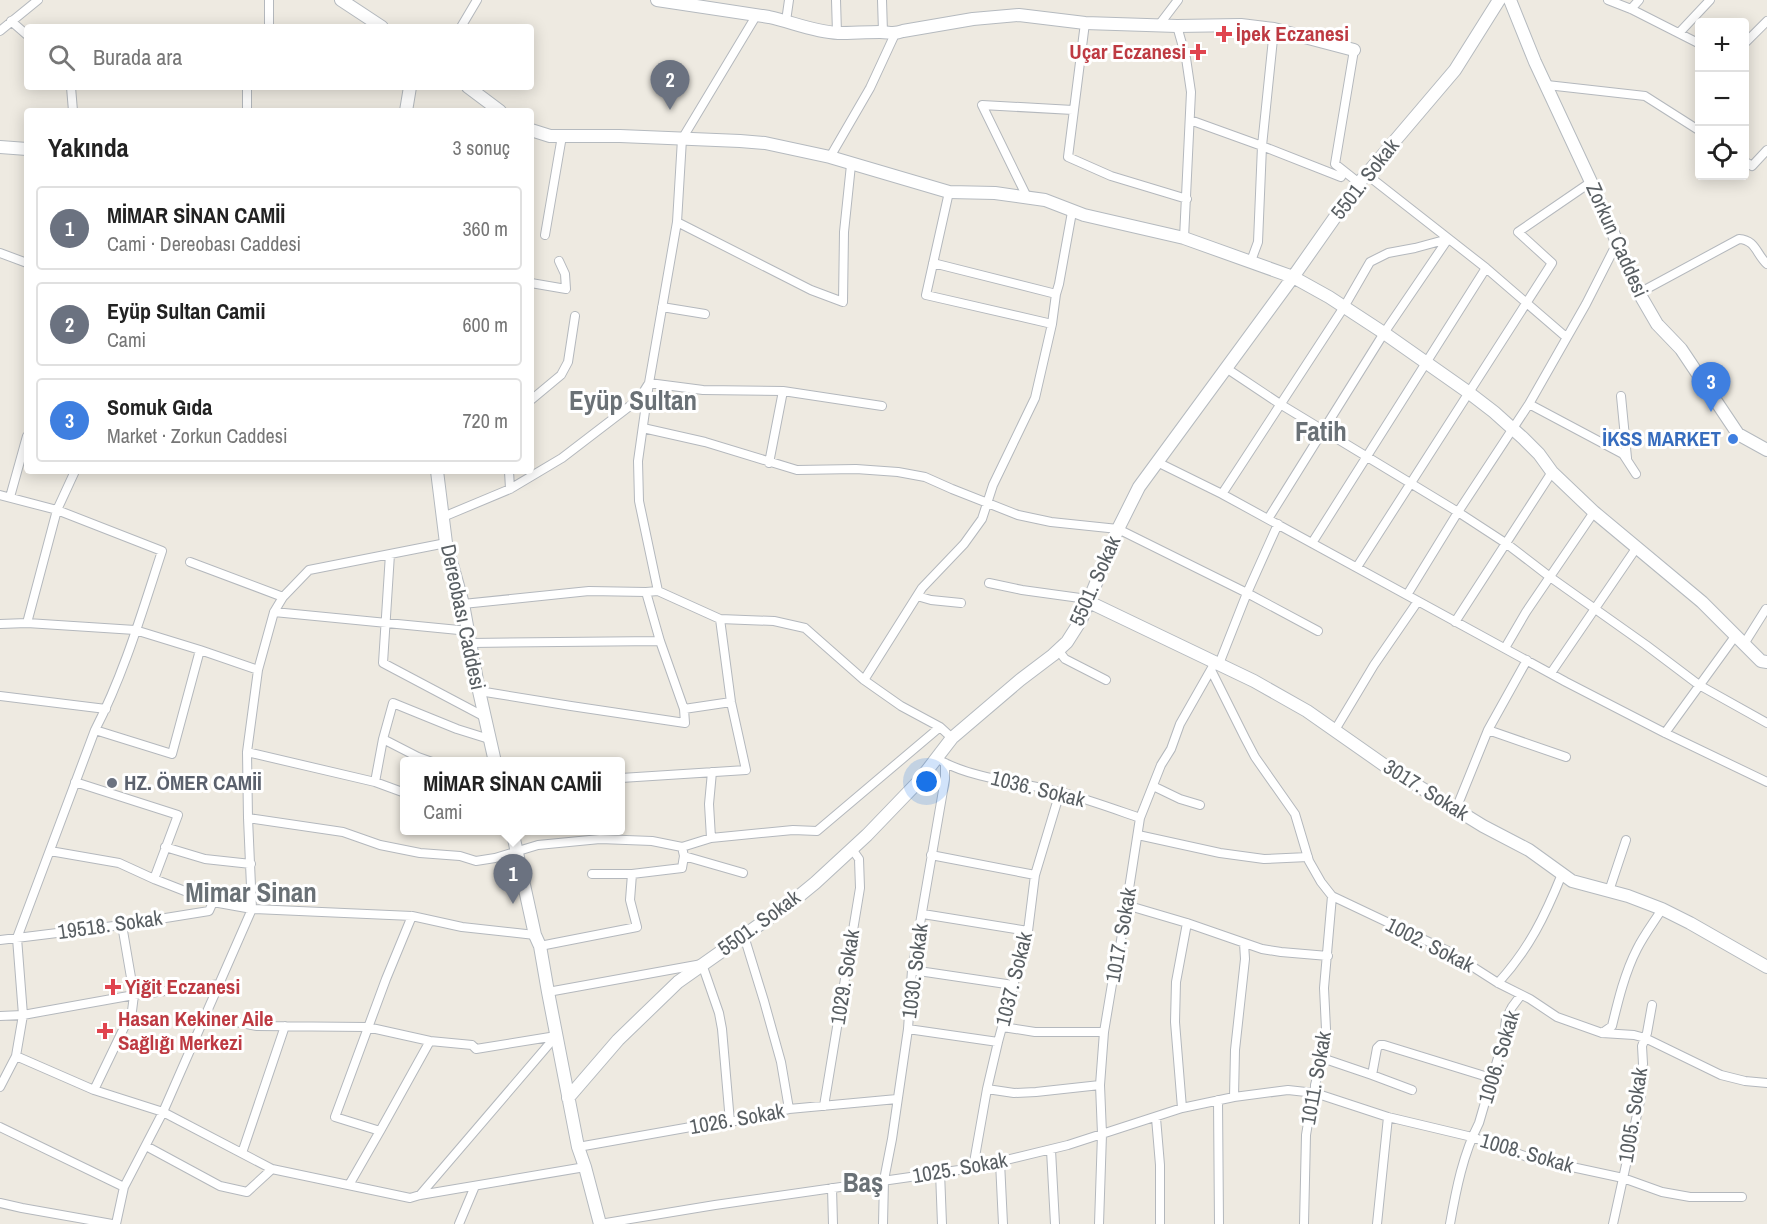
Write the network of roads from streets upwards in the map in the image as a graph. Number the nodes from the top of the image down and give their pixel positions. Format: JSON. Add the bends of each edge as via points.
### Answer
{"nodes":[{"id":1,"x":38,"y":0,"type":"edge"},
{"id":2,"x":268,"y":0,"type":"edge"},
{"id":3,"x":341,"y":0,"type":"edge"},
{"id":4,"x":477,"y":0,"type":"edge"},
{"id":5,"x":657,"y":0,"type":"edge"},
{"id":6,"x":789,"y":0,"type":"edge"},
{"id":7,"x":836,"y":0,"type":"edge"},
{"id":8,"x":882,"y":0,"type":"edge"},
{"id":9,"x":1178,"y":0,"type":"edge"},
{"id":10,"x":1499,"y":0,"type":"edge"},
{"id":11,"x":1510,"y":0,"type":"edge"},
{"id":12,"x":1608,"y":0,"type":"edge"},
{"id":13,"x":1639,"y":0,"type":"edge"},
{"id":14,"x":1710,"y":0,"type":"edge"},
{"id":15,"x":1631,"y":9,"type":"junction"},
{"id":16,"x":756,"y":16,"type":"junction"},
{"id":17,"x":786,"y":21,"type":"junction"},
{"id":18,"x":1767,"y":21,"type":"edge"},
{"id":19,"x":1085,"y":23,"type":"junction"},
{"id":20,"x":269,"y":24,"type":"edge"},
{"id":21,"x":377,"y":24,"type":"edge"},
{"id":22,"x":463,"y":24,"type":"edge"},
{"id":23,"x":4,"y":25,"type":"edge"},
{"id":24,"x":1159,"y":25,"type":"junction"},
{"id":25,"x":1177,"y":26,"type":"junction"},
{"id":26,"x":1274,"y":29,"type":"junction"},
{"id":27,"x":837,"y":33,"type":"junction"},
{"id":28,"x":889,"y":33,"type":"junction"},
{"id":29,"x":1679,"y":33,"type":"junction"},
{"id":30,"x":24,"y":34,"type":"edge"},
{"id":31,"x":1749,"y":39,"type":"edge"},
{"id":32,"x":1695,"y":41,"type":"edge"},
{"id":33,"x":1354,"y":50,"type":"joint"},
{"id":34,"x":1548,"y":85,"type":"junction"},
{"id":35,"x":71,"y":90,"type":"edge"},
{"id":36,"x":246,"y":90,"type":"edge"},
{"id":37,"x":410,"y":90,"type":"edge"},
{"id":38,"x":472,"y":90,"type":"edge"},
{"id":39,"x":73,"y":108,"type":"edge"},
{"id":40,"x":247,"y":108,"type":"edge"},
{"id":41,"x":406,"y":108,"type":"edge"},
{"id":42,"x":496,"y":108,"type":"edge"},
{"id":43,"x":1073,"y":110,"type":"junction"},
{"id":44,"x":1190,"y":120,"type":"junction"},
{"id":45,"x":1695,"y":128,"type":"edge"},
{"id":46,"x":534,"y":131,"type":"edge"},
{"id":47,"x":562,"y":135,"type":"junction"},
{"id":48,"x":682,"y":138,"type":"junction"},
{"id":49,"x":1262,"y":146,"type":"junction"},
{"id":50,"x":0,"y":147,"type":"edge"},
{"id":51,"x":24,"y":149,"type":"edge"},
{"id":52,"x":1767,"y":150,"type":"edge"},
{"id":53,"x":830,"y":157,"type":"junction"},
{"id":54,"x":1749,"y":164,"type":"edge"},
{"id":55,"x":852,"y":165,"type":"junction"},
{"id":56,"x":1344,"y":171,"type":"junction"},
{"id":57,"x":1363,"y":178,"type":"junction"},
{"id":58,"x":1591,"y":182,"type":"junction"},
{"id":59,"x":949,"y":192,"type":"junction"},
{"id":60,"x":1027,"y":197,"type":"junction"},
{"id":61,"x":1186,"y":199,"type":"junction"},
{"id":62,"x":1072,"y":212,"type":"junction"},
{"id":63,"x":677,"y":222,"type":"junction"},
{"id":64,"x":545,"y":235,"type":"dead end"},
{"id":65,"x":1184,"y":238,"type":"junction"},
{"id":66,"x":1448,"y":239,"type":"junction"},
{"id":67,"x":1617,"y":243,"type":"junction"},
{"id":68,"x":1767,"y":250,"type":"edge"},
{"id":69,"x":0,"y":253,"type":"edge"},
{"id":70,"x":560,"y":261,"type":"dead end"},
{"id":71,"x":1251,"y":261,"type":"junction"},
{"id":72,"x":1764,"y":261,"type":"edge"},
{"id":73,"x":24,"y":262,"type":"edge"},
{"id":74,"x":933,"y":263,"type":"junction"},
{"id":75,"x":1486,"y":268,"type":"junction"},
{"id":76,"x":1293,"y":277,"type":"junction"},
{"id":77,"x":534,"y":284,"type":"edge"},
{"id":78,"x":1639,"y":293,"type":"junction"},
{"id":79,"x":1056,"y":294,"type":"junction"},
{"id":80,"x":1525,"y":303,"type":"junction"},
{"id":81,"x":662,"y":307,"type":"junction"},
{"id":82,"x":1344,"y":307,"type":"junction"},
{"id":83,"x":705,"y":314,"type":"dead end"},
{"id":84,"x":575,"y":316,"type":"dead end"},
{"id":85,"x":1052,"y":324,"type":"junction"},
{"id":86,"x":1384,"y":333,"type":"junction"},
{"id":87,"x":1566,"y":338,"type":"junction"},
{"id":88,"x":1426,"y":363,"type":"junction"},
{"id":89,"x":1226,"y":368,"type":"junction"},
{"id":90,"x":649,"y":383,"type":"junction"},
{"id":91,"x":783,"y":391,"type":"junction"},
{"id":92,"x":1468,"y":392,"type":"junction"},
{"id":93,"x":1621,"y":396,"type":"dead end"},
{"id":94,"x":534,"y":398,"type":"edge"},
{"id":95,"x":1280,"y":404,"type":"junction"},
{"id":96,"x":1529,"y":404,"type":"junction"},
{"id":97,"x":882,"y":406,"type":"dead end"},
{"id":98,"x":643,"y":428,"type":"junction"},
{"id":99,"x":1512,"y":428,"type":"junction"},
{"id":100,"x":1324,"y":430,"type":"junction"},
{"id":101,"x":1767,"y":450,"type":"edge"},
{"id":102,"x":24,"y":454,"type":"edge"},
{"id":103,"x":1366,"y":456,"type":"junction"},
{"id":104,"x":1628,"y":461,"type":"junction"},
{"id":105,"x":1157,"y":462,"type":"junction"},
{"id":106,"x":769,"y":463,"type":"junction"},
{"id":107,"x":1552,"y":472,"type":"junction"},
{"id":108,"x":74,"y":474,"type":"edge"},
{"id":109,"x":437,"y":474,"type":"edge"},
{"id":110,"x":509,"y":474,"type":"edge"},
{"id":111,"x":1636,"y":474,"type":"dead end"},
{"id":112,"x":1410,"y":483,"type":"junction"},
{"id":113,"x":510,"y":489,"type":"junction"},
{"id":114,"x":1222,"y":494,"type":"junction"},
{"id":115,"x":0,"y":495,"type":"edge"},
{"id":116,"x":10,"y":498,"type":"junction"},
{"id":117,"x":987,"y":504,"type":"junction"},
{"id":118,"x":57,"y":510,"type":"junction"},
{"id":119,"x":1458,"y":512,"type":"junction"},
{"id":120,"x":1594,"y":512,"type":"junction"},
{"id":121,"x":443,"y":517,"type":"junction"},
{"id":122,"x":1268,"y":519,"type":"junction"},
{"id":123,"x":1278,"y":524,"type":"junction"},
{"id":124,"x":1118,"y":529,"type":"junction"},
{"id":125,"x":446,"y":543,"type":"junction"},
{"id":126,"x":1312,"y":543,"type":"junction"},
{"id":127,"x":1507,"y":544,"type":"junction"},
{"id":128,"x":1637,"y":547,"type":"junction"},
{"id":129,"x":390,"y":554,"type":"junction"},
{"id":130,"x":190,"y":562,"type":"dead end"},
{"id":131,"x":1357,"y":567,"type":"junction"},
{"id":132,"x":1550,"y":577,"type":"junction"},
{"id":133,"x":989,"y":584,"type":"dead end"},
{"id":134,"x":658,"y":591,"type":"junction"},
{"id":135,"x":646,"y":592,"type":"junction"},
{"id":136,"x":1247,"y":593,"type":"junction"},
{"id":137,"x":1407,"y":595,"type":"junction"},
{"id":138,"x":917,"y":596,"type":"junction"},
{"id":139,"x":283,"y":597,"type":"junction"},
{"id":140,"x":1418,"y":600,"type":"junction"},
{"id":141,"x":1089,"y":602,"type":"junction"},
{"id":142,"x":463,"y":603,"type":"junction"},
{"id":143,"x":961,"y":603,"type":"dead end"},
{"id":144,"x":1594,"y":608,"type":"junction"},
{"id":145,"x":1766,"y":609,"type":"edge"},
{"id":146,"x":274,"y":612,"type":"junction"},
{"id":147,"x":720,"y":618,"type":"junction"},
{"id":148,"x":27,"y":622,"type":"junction"},
{"id":149,"x":1455,"y":622,"type":"junction"},
{"id":150,"x":385,"y":623,"type":"junction"},
{"id":151,"x":0,"y":624,"type":"edge"},
{"id":152,"x":135,"y":630,"type":"junction"},
{"id":153,"x":1318,"y":630,"type":"dead end"},
{"id":154,"x":470,"y":637,"type":"junction"},
{"id":155,"x":1740,"y":640,"type":"junction"},
{"id":156,"x":660,"y":641,"type":"junction"},
{"id":157,"x":1505,"y":648,"type":"junction"},
{"id":158,"x":200,"y":650,"type":"junction"},
{"id":159,"x":1058,"y":650,"type":"junction"},
{"id":160,"x":1527,"y":660,"type":"junction"},
{"id":161,"x":1767,"y":662,"type":"edge"},
{"id":162,"x":1215,"y":666,"type":"junction"},
{"id":163,"x":258,"y":670,"type":"junction"},
{"id":164,"x":1551,"y":674,"type":"junction"},
{"id":165,"x":864,"y":680,"type":"junction"},
{"id":166,"x":1106,"y":680,"type":"dead end"},
{"id":167,"x":1699,"y":685,"type":"junction"},
{"id":168,"x":479,"y":691,"type":"junction"},
{"id":169,"x":0,"y":696,"type":"edge"},
{"id":170,"x":731,"y":702,"type":"junction"},
{"id":171,"x":106,"y":709,"type":"junction"},
{"id":172,"x":684,"y":709,"type":"junction"},
{"id":173,"x":484,"y":717,"type":"junction"},
{"id":174,"x":1767,"y":723,"type":"edge"},
{"id":175,"x":940,"y":727,"type":"junction"},
{"id":176,"x":94,"y":730,"type":"junction"},
{"id":177,"x":1335,"y":730,"type":"junction"},
{"id":178,"x":1488,"y":730,"type":"junction"},
{"id":179,"x":1665,"y":733,"type":"junction"},
{"id":180,"x":952,"y":738,"type":"junction"},
{"id":181,"x":383,"y":739,"type":"junction"},
{"id":182,"x":489,"y":739,"type":"junction"},
{"id":183,"x":247,"y":752,"type":"junction"},
{"id":184,"x":418,"y":757,"type":"edge"},
{"id":185,"x":494,"y":757,"type":"edge"},
{"id":186,"x":1566,"y":757,"type":"dead end"},
{"id":187,"x":941,"y":761,"type":"junction"},
{"id":188,"x":712,"y":772,"type":"junction"},
{"id":189,"x":625,"y":778,"type":"edge"},
{"id":190,"x":75,"y":782,"type":"junction"},
{"id":191,"x":375,"y":782,"type":"junction"},
{"id":192,"x":1767,"y":782,"type":"edge"},
{"id":193,"x":1153,"y":786,"type":"junction"},
{"id":194,"x":400,"y":791,"type":"edge"},
{"id":195,"x":1060,"y":792,"type":"junction"},
{"id":196,"x":1200,"y":805,"type":"dead end"},
{"id":197,"x":1456,"y":809,"type":"junction"},
{"id":198,"x":248,"y":818,"type":"junction"},
{"id":199,"x":1140,"y":818,"type":"junction"},
{"id":200,"x":513,"y":835,"type":"edge"},
{"id":201,"x":1138,"y":835,"type":"junction"},
{"id":202,"x":711,"y":838,"type":"junction"},
{"id":203,"x":1626,"y":840,"type":"dead end"},
{"id":204,"x":165,"y":847,"type":"junction"},
{"id":205,"x":852,"y":849,"type":"junction"},
{"id":206,"x":517,"y":850,"type":"junction"},
{"id":207,"x":50,"y":851,"type":"junction"},
{"id":208,"x":683,"y":852,"type":"junction"},
{"id":209,"x":931,"y":855,"type":"junction"},
{"id":210,"x":1308,"y":857,"type":"junction"},
{"id":211,"x":251,"y":864,"type":"junction"},
{"id":212,"x":743,"y":873,"type":"dead end"},
{"id":213,"x":592,"y":874,"type":"dead end"},
{"id":214,"x":632,"y":874,"type":"junction"},
{"id":215,"x":1562,"y":874,"type":"junction"},
{"id":216,"x":1035,"y":875,"type":"junction"},
{"id":217,"x":154,"y":879,"type":"junction"},
{"id":218,"x":1609,"y":891,"type":"junction"},
{"id":219,"x":1332,"y":896,"type":"junction"},
{"id":220,"x":213,"y":902,"type":"junction"},
{"id":221,"x":1126,"y":905,"type":"junction"},
{"id":222,"x":252,"y":909,"type":"junction"},
{"id":223,"x":1662,"y":909,"type":"junction"},
{"id":224,"x":923,"y":914,"type":"junction"},
{"id":225,"x":412,"y":916,"type":"junction"},
{"id":226,"x":1187,"y":923,"type":"junction"},
{"id":227,"x":122,"y":925,"type":"junction"},
{"id":228,"x":1028,"y":931,"type":"junction"},
{"id":229,"x":744,"y":936,"type":"junction"},
{"id":230,"x":17,"y":938,"type":"junction"},
{"id":231,"x":0,"y":940,"type":"edge"},
{"id":232,"x":538,"y":941,"type":"junction"},
{"id":233,"x":1244,"y":943,"type":"junction"},
{"id":234,"x":1328,"y":956,"type":"junction"},
{"id":235,"x":702,"y":964,"type":"junction"},
{"id":236,"x":1767,"y":967,"type":"edge"},
{"id":237,"x":912,"y":970,"type":"junction"},
{"id":238,"x":1498,"y":983,"type":"junction"},
{"id":239,"x":220,"y":984,"type":"junction"},
{"id":240,"x":1013,"y":986,"type":"junction"},
{"id":241,"x":548,"y":992,"type":"junction"},
{"id":242,"x":134,"y":995,"type":"junction"},
{"id":243,"x":1521,"y":995,"type":"junction"},
{"id":244,"x":1652,"y":1005,"type":"dead end"},
{"id":245,"x":23,"y":1015,"type":"junction"},
{"id":246,"x":0,"y":1016,"type":"edge"},
{"id":247,"x":206,"y":1016,"type":"junction"},
{"id":248,"x":285,"y":1026,"type":"junction"},
{"id":249,"x":1003,"y":1026,"type":"junction"},
{"id":250,"x":367,"y":1027,"type":"junction"},
{"id":251,"x":908,"y":1029,"type":"junction"},
{"id":252,"x":1104,"y":1032,"type":"junction"},
{"id":253,"x":1602,"y":1033,"type":"junction"},
{"id":254,"x":556,"y":1036,"type":"junction"},
{"id":255,"x":1646,"y":1038,"type":"junction"},
{"id":256,"x":430,"y":1041,"type":"junction"},
{"id":257,"x":998,"y":1042,"type":"junction"},
{"id":258,"x":16,"y":1056,"type":"junction"},
{"id":259,"x":1322,"y":1058,"type":"junction"},
{"id":260,"x":1372,"y":1075,"type":"junction"},
{"id":261,"x":1491,"y":1078,"type":"junction"},
{"id":262,"x":1767,"y":1083,"type":"edge"},
{"id":263,"x":1100,"y":1085,"type":"junction"},
{"id":264,"x":0,"y":1087,"type":"edge"},
{"id":265,"x":987,"y":1089,"type":"junction"},
{"id":266,"x":94,"y":1090,"type":"junction"},
{"id":267,"x":1412,"y":1090,"type":"dead end"},
{"id":268,"x":1315,"y":1093,"type":"junction"},
{"id":269,"x":1234,"y":1097,"type":"junction"},
{"id":270,"x":568,"y":1098,"type":"junction"},
{"id":271,"x":897,"y":1099,"type":"junction"},
{"id":272,"x":1218,"y":1100,"type":"junction"},
{"id":273,"x":824,"y":1106,"type":"junction"},
{"id":274,"x":1182,"y":1108,"type":"junction"},
{"id":275,"x":789,"y":1109,"type":"junction"},
{"id":276,"x":164,"y":1112,"type":"junction"},
{"id":277,"x":1388,"y":1117,"type":"junction"},
{"id":278,"x":1156,"y":1118,"type":"junction"},
{"id":279,"x":730,"y":1122,"type":"junction"},
{"id":280,"x":0,"y":1127,"type":"edge"},
{"id":281,"x":380,"y":1131,"type":"junction"},
{"id":282,"x":1102,"y":1134,"type":"junction"},
{"id":283,"x":1472,"y":1137,"type":"junction"},
{"id":284,"x":146,"y":1146,"type":"junction"},
{"id":285,"x":578,"y":1147,"type":"junction"},
{"id":286,"x":1051,"y":1150,"type":"junction"},
{"id":287,"x":242,"y":1153,"type":"junction"},
{"id":288,"x":1000,"y":1162,"type":"junction"},
{"id":289,"x":585,"y":1167,"type":"junction"},
{"id":290,"x":972,"y":1168,"type":"junction"},
{"id":291,"x":272,"y":1169,"type":"junction"},
{"id":292,"x":940,"y":1172,"type":"junction"},
{"id":293,"x":1623,"y":1178,"type":"junction"},
{"id":294,"x":884,"y":1180,"type":"junction"},
{"id":295,"x":349,"y":1185,"type":"junction"},
{"id":296,"x":475,"y":1186,"type":"junction"},
{"id":297,"x":124,"y":1187,"type":"junction"},
{"id":298,"x":832,"y":1188,"type":"junction"},
{"id":299,"x":420,"y":1195,"type":"junction"},
{"id":300,"x":1742,"y":1197,"type":"dead end"},
{"id":301,"x":0,"y":1203,"type":"edge"},
{"id":302,"x":114,"y":1224,"type":"edge"},
{"id":303,"x":459,"y":1224,"type":"edge"},
{"id":304,"x":600,"y":1224,"type":"edge"},
{"id":305,"x":833,"y":1224,"type":"edge"},
{"id":306,"x":884,"y":1224,"type":"edge"},
{"id":307,"x":942,"y":1224,"type":"edge"},
{"id":308,"x":1003,"y":1224,"type":"edge"},
{"id":309,"x":1055,"y":1224,"type":"edge"},
{"id":310,"x":1099,"y":1224,"type":"edge"},
{"id":311,"x":1160,"y":1224,"type":"edge"},
{"id":312,"x":1219,"y":1224,"type":"edge"},
{"id":313,"x":1304,"y":1224,"type":"edge"},
{"id":314,"x":1377,"y":1224,"type":"edge"},
{"id":315,"x":1450,"y":1224,"type":"edge"},
{"id":316,"x":1613,"y":1224,"type":"edge"}],
"edges":[{"from":1,"to":23,"type":"street"},
{"from":2,"to":20,"type":"street"},
{"from":3,"to":21,"type":"street"},
{"from":4,"to":22,"type":"street"},
{"from":5,"to":16,"type":"street"},
{"from":6,"to":17,"type":"street"},
{"from":7,"to":27,"type":"street"},
{"from":8,"to":28,"type":"street"},
{"from":9,"to":24,"type":"street"},
{"from":10,"to":57,"type":"street","name":"5501. Sokak","via":[[1455,70]]},
{"from":11,"to":34,"type":"street","name":"Zorkun Caddesi"},
{"from":12,"to":15,"type":"street"},
{"from":13,"to":15,"type":"street"},
{"from":14,"to":29,"type":"street"},
{"from":15,"to":29,"type":"street"},
{"from":16,"to":17,"type":"street"},
{"from":16,"to":48,"type":"street"},
{"from":17,"to":27,"type":"street"},
{"from":18,"to":31,"type":"street"},
{"from":19,"to":24,"type":"street"},
{"from":19,"to":28,"type":"street","via":[[1019,15]]},
{"from":19,"to":43,"type":"street"},
{"from":23,"to":30,"type":"street"},
{"from":24,"to":25,"type":"street"},
{"from":25,"to":26,"type":"street"},
{"from":25,"to":44,"type":"street","via":[[1191,93]]},
{"from":26,"to":33,"type":"street"},
{"from":26,"to":49,"type":"street"},
{"from":27,"to":28,"type":"street"},
{"from":28,"to":53,"type":"street","via":[[870,88]]},
{"from":29,"to":32,"type":"street"},
{"from":33,"to":56,"type":"street","via":[[1335,164]]},
{"from":34,"to":45,"type":"street","via":[[1645,96]]},
{"from":34,"to":58,"type":"street","name":"Zorkun Caddesi"},
{"from":35,"to":39,"type":"street"},
{"from":36,"to":40,"type":"street"},
{"from":37,"to":41,"type":"street"},
{"from":38,"to":42,"type":"street"},
{"from":43,"to":60,"type":"street","via":[[982,105]]},
{"from":43,"to":61,"type":"street","via":[[1068,157],[1111,176]]},
{"from":44,"to":49,"type":"street"},
{"from":44,"to":61,"type":"street"},
{"from":46,"to":47,"type":"street"},
{"from":47,"to":48,"type":"street"},
{"from":47,"to":64,"type":"street"},
{"from":48,"to":53,"type":"street","via":[[765,143]]},
{"from":48,"to":63,"type":"street"},
{"from":49,"to":56,"type":"street","via":[[1341,177]]},
{"from":49,"to":71,"type":"street","via":[[1258,242]]},
{"from":50,"to":51,"type":"street"},
{"from":52,"to":54,"type":"street","via":[[1752,166]]},
{"from":53,"to":55,"type":"street"},
{"from":55,"to":59,"type":"street"},
{"from":55,"to":63,"type":"street","via":[[844,232],[843,302],[811,290]]},
{"from":56,"to":57,"type":"street"},
{"from":57,"to":66,"type":"street"},
{"from":57,"to":76,"type":"street","name":"5501. Sokak"},
{"from":58,"to":67,"type":"street","name":"Zorkun Caddesi"},
{"from":58,"to":80,"type":"street","via":[[1518,232],[1552,263]]},
{"from":59,"to":60,"type":"street"},
{"from":59,"to":74,"type":"street"},
{"from":60,"to":62,"type":"street"},
{"from":61,"to":65,"type":"street"},
{"from":62,"to":65,"type":"street"},
{"from":62,"to":79,"type":"street"},
{"from":63,"to":81,"type":"street"},
{"from":65,"to":71,"type":"street"},
{"from":66,"to":75,"type":"street"},
{"from":66,"to":82,"type":"street","via":[[1388,253],[1370,262]]},
{"from":66,"to":86,"type":"street"},
{"from":67,"to":78,"type":"street","name":"Zorkun Caddesi"},
{"from":67,"to":87,"type":"street"},
{"from":68,"to":72,"type":"street"},
{"from":69,"to":73,"type":"street"},
{"from":70,"to":77,"type":"street","via":[[566,289]]},
{"from":71,"to":76,"type":"street"},
{"from":72,"to":78,"type":"street","via":[[1754,244],[1739,239]]},
{"from":74,"to":79,"type":"street"},
{"from":74,"to":85,"type":"street","via":[[926,295]]},
{"from":75,"to":80,"type":"street"},
{"from":75,"to":88,"type":"street"},
{"from":76,"to":82,"type":"street"},
{"from":76,"to":89,"type":"street","name":"5501. Sokak"},
{"from":78,"to":101,"type":"street","name":"Zorkun Caddesi","via":[[1657,324],[1681,349],[1738,434]]},
{"from":79,"to":85,"type":"street"},
{"from":80,"to":87,"type":"street"},
{"from":80,"to":92,"type":"street"},
{"from":81,"to":83,"type":"street"},
{"from":81,"to":90,"type":"street"},
{"from":82,"to":86,"type":"street"},
{"from":82,"to":95,"type":"street"},
{"from":84,"to":94,"type":"street","via":[[568,362],[561,375]]},
{"from":85,"to":117,"type":"street","via":[[1035,398]]},
{"from":86,"to":88,"type":"street"},
{"from":86,"to":100,"type":"street"},
{"from":87,"to":96,"type":"street"},
{"from":88,"to":92,"type":"street"},
{"from":88,"to":103,"type":"street"},
{"from":89,"to":95,"type":"street"},
{"from":89,"to":105,"type":"street","name":"5501. Sokak"},
{"from":90,"to":91,"type":"street","via":[[703,390]]},
{"from":90,"to":98,"type":"street"},
{"from":90,"to":113,"type":"street","via":[[639,399],[562,458]]},
{"from":91,"to":97,"type":"street"},
{"from":91,"to":106,"type":"street"},
{"from":92,"to":99,"type":"street"},
{"from":92,"to":112,"type":"street"},
{"from":93,"to":104,"type":"street"},
{"from":95,"to":100,"type":"street"},
{"from":95,"to":114,"type":"street"},
{"from":96,"to":99,"type":"street"},
{"from":96,"to":104,"type":"street","via":[[1623,454]]},
{"from":98,"to":106,"type":"street","via":[[705,442]]},
{"from":98,"to":134,"type":"street","via":[[638,461],[639,501]]},
{"from":99,"to":107,"type":"street"},
{"from":99,"to":119,"type":"street"},
{"from":100,"to":103,"type":"street"},
{"from":100,"to":122,"type":"street"},
{"from":102,"to":116,"type":"street"},
{"from":103,"to":112,"type":"street"},
{"from":103,"to":126,"type":"street"},
{"from":104,"to":111,"type":"street"},
{"from":105,"to":114,"type":"street"},
{"from":105,"to":124,"type":"street","name":"5501. Sokak"},
{"from":106,"to":117,"type":"street","via":[[797,470],[898,472],[925,477]]},
{"from":107,"to":120,"type":"street"},
{"from":107,"to":127,"type":"street"},
{"from":108,"to":118,"type":"street"},
{"from":109,"to":121,"type":"street","name":"Dereobası Caddesi"},
{"from":110,"to":113,"type":"street"},
{"from":112,"to":119,"type":"street"},
{"from":112,"to":131,"type":"street"},
{"from":113,"to":121,"type":"street"},
{"from":114,"to":122,"type":"street"},
{"from":115,"to":116,"type":"street"},
{"from":116,"to":118,"type":"street"},
{"from":117,"to":124,"type":"street","via":[[1051,522]]},
{"from":117,"to":138,"type":"street","via":[[982,519],[964,544]]},
{"from":118,"to":148,"type":"street"},
{"from":118,"to":152,"type":"street","via":[[162,551]]},
{"from":119,"to":127,"type":"street"},
{"from":119,"to":137,"type":"street"},
{"from":120,"to":128,"type":"street"},
{"from":120,"to":132,"type":"street"},
{"from":121,"to":125,"type":"street","name":"Dereobası Caddesi"},
{"from":122,"to":123,"type":"street"},
{"from":123,"to":126,"type":"street"},
{"from":123,"to":136,"type":"street","name":"1017. Sokak"},
{"from":124,"to":136,"type":"street"},
{"from":124,"to":141,"type":"street","name":"5501. Sokak"},
{"from":125,"to":129,"type":"street"},
{"from":125,"to":142,"type":"street","name":"Dereobası Caddesi"},
{"from":126,"to":131,"type":"street"},
{"from":127,"to":132,"type":"street"},
{"from":127,"to":149,"type":"street"},
{"from":128,"to":144,"type":"street"},
{"from":128,"to":155,"type":"street"},
{"from":129,"to":139,"type":"street","via":[[309,570]]},
{"from":129,"to":150,"type":"street"},
{"from":130,"to":139,"type":"street"},
{"from":131,"to":137,"type":"street"},
{"from":132,"to":144,"type":"street"},
{"from":132,"to":157,"type":"street"},
{"from":133,"to":141,"type":"street"},
{"from":134,"to":135,"type":"street"},
{"from":134,"to":147,"type":"street"},
{"from":135,"to":142,"type":"street","via":[[589,591]]},
{"from":135,"to":156,"type":"street"},
{"from":136,"to":153,"type":"street"},
{"from":136,"to":162,"type":"street","name":"1017. Sokak"},
{"from":137,"to":140,"type":"street"},
{"from":138,"to":143,"type":"street"},
{"from":138,"to":165,"type":"street"},
{"from":139,"to":146,"type":"street"},
{"from":140,"to":149,"type":"street"},
{"from":140,"to":177,"type":"street"},
{"from":141,"to":159,"type":"street","name":"5501. Sokak","via":[[1074,632]]},
{"from":141,"to":162,"type":"street","name":"3017. Sokak"},
{"from":142,"to":154,"type":"street","name":"Dereobası Caddesi"},
{"from":144,"to":164,"type":"street"},
{"from":144,"to":167,"type":"street"},
{"from":145,"to":155,"type":"street"},
{"from":146,"to":150,"type":"street"},
{"from":146,"to":163,"type":"street"},
{"from":147,"to":165,"type":"street","via":[[774,621],[805,628]]},
{"from":147,"to":170,"type":"street"},
{"from":148,"to":151,"type":"street"},
{"from":148,"to":152,"type":"street"},
{"from":149,"to":157,"type":"street"},
{"from":150,"to":154,"type":"street"},
{"from":150,"to":173,"type":"street","via":[[382,663]]},
{"from":152,"to":158,"type":"street"},
{"from":152,"to":171,"type":"street"},
{"from":154,"to":156,"type":"street"},
{"from":154,"to":168,"type":"street","name":"Dereobası Caddesi"},
{"from":155,"to":161,"type":"street","via":[[1761,661]]},
{"from":155,"to":167,"type":"street"},
{"from":156,"to":172,"type":"street"},
{"from":157,"to":160,"type":"street"},
{"from":158,"to":163,"type":"street"},
{"from":158,"to":176,"type":"street","via":[[172,754]]},
{"from":159,"to":166,"type":"street","via":[[1065,659]]},
{"from":159,"to":180,"type":"street","name":"5501. Sokak"},
{"from":160,"to":164,"type":"street"},
{"from":160,"to":178,"type":"street"},
{"from":162,"to":177,"type":"street","name":"3017. Sokak","via":[[1307,711]]},
{"from":162,"to":193,"type":"street","name":"1017. Sokak","via":[[1180,724]]},
{"from":162,"to":210,"type":"street","name":"1002. Sokak","via":[[1255,757],[1295,814]]},
{"from":163,"to":183,"type":"street"},
{"from":164,"to":179,"type":"street"},
{"from":165,"to":175,"type":"street"},
{"from":167,"to":174,"type":"street"},
{"from":167,"to":179,"type":"street"},
{"from":168,"to":172,"type":"street","via":[[685,723]]},
{"from":168,"to":173,"type":"street","name":"Dereobası Caddesi"},
{"from":169,"to":171,"type":"street"},
{"from":170,"to":172,"type":"street"},
{"from":170,"to":188,"type":"street","via":[[746,770]]},
{"from":171,"to":176,"type":"street"},
{"from":173,"to":182,"type":"street","name":"Dereobası Caddesi"},
{"from":175,"to":180,"type":"street"},
{"from":175,"to":202,"type":"street","via":[[817,831]]},
{"from":176,"to":190,"type":"street"},
{"from":177,"to":197,"type":"street","name":"3017. Sokak"},
{"from":178,"to":186,"type":"street"},
{"from":178,"to":197,"type":"street"},
{"from":179,"to":192,"type":"street"},
{"from":180,"to":187,"type":"street","name":"5501. Sokak"},
{"from":181,"to":182,"type":"street","via":[[393,704]]},
{"from":181,"to":184,"type":"street"},
{"from":181,"to":191,"type":"street"},
{"from":182,"to":185,"type":"street","name":"Dereobası Caddesi"},
{"from":183,"to":191,"type":"street"},
{"from":183,"to":198,"type":"street"},
{"from":187,"to":195,"type":"street","name":"1036. Sokak","via":[[954,768]]},
{"from":187,"to":205,"type":"street","name":"5501. Sokak"},
{"from":187,"to":209,"type":"street","name":"1030. Sokak","via":[[945,780]]},
{"from":188,"to":189,"type":"street"},
{"from":188,"to":202,"type":"street"},
{"from":190,"to":204,"type":"street","via":[[178,815]]},
{"from":190,"to":207,"type":"street"},
{"from":191,"to":194,"type":"street"},
{"from":193,"to":196,"type":"street"},
{"from":193,"to":199,"type":"street","name":"1017. Sokak"},
{"from":195,"to":199,"type":"street","name":"1036. Sokak"},
{"from":195,"to":216,"type":"street","name":"1037. Sokak"},
{"from":197,"to":215,"type":"street","name":"3017. Sokak","via":[[1529,850]]},
{"from":198,"to":206,"type":"street","via":[[343,832],[380,844],[476,861]]},
{"from":198,"to":211,"type":"street"},
{"from":199,"to":201,"type":"street","name":"1017. Sokak"},
{"from":200,"to":206,"type":"street"},
{"from":201,"to":210,"type":"street","via":[[1264,859]]},
{"from":201,"to":221,"type":"street","name":"1017. Sokak"},
{"from":202,"to":208,"type":"street"},
{"from":203,"to":218,"type":"street"},
{"from":204,"to":211,"type":"street","via":[[205,859]]},
{"from":204,"to":217,"type":"street"},
{"from":205,"to":229,"type":"street","name":"5501. Sokak","via":[[800,895]]},
{"from":205,"to":273,"type":"street","name":"1029. Sokak","via":[[859,859],[860,888]]},
{"from":206,"to":208,"type":"street","via":[[600,839],[652,841]]},
{"from":206,"to":232,"type":"street"},
{"from":207,"to":217,"type":"street","via":[[119,863]]},
{"from":207,"to":230,"type":"street"},
{"from":208,"to":212,"type":"street"},
{"from":208,"to":214,"type":"street","via":[[682,868]]},
{"from":209,"to":216,"type":"street"},
{"from":209,"to":224,"type":"street","name":"1030. Sokak"},
{"from":210,"to":219,"type":"street","name":"1002. Sokak"},
{"from":211,"to":222,"type":"street"},
{"from":213,"to":214,"type":"street"},
{"from":214,"to":232,"type":"street","via":[[630,900],[637,927]]},
{"from":215,"to":218,"type":"street","name":"3017. Sokak","via":[[1572,881]]},
{"from":215,"to":238,"type":"street","via":[[1532,939]]},
{"from":216,"to":228,"type":"street","name":"1037. Sokak"},
{"from":217,"to":220,"type":"street"},
{"from":218,"to":223,"type":"street","name":"3017. Sokak"},
{"from":219,"to":234,"type":"street","name":"1011. Sokak"},
{"from":219,"to":238,"type":"street","name":"1002. Sokak","via":[[1448,951]]},
{"from":220,"to":222,"type":"street"},
{"from":220,"to":227,"type":"street","name":"19518. Sokak","via":[[209,911]]},
{"from":221,"to":226,"type":"street"},
{"from":221,"to":252,"type":"street","name":"1017. Sokak"},
{"from":222,"to":225,"type":"street"},
{"from":222,"to":239,"type":"street"},
{"from":223,"to":236,"type":"street","name":"3017. Sokak"},
{"from":223,"to":253,"type":"street","via":[[1634,956],[1612,1026]]},
{"from":224,"to":228,"type":"street"},
{"from":224,"to":237,"type":"street","name":"1030. Sokak"},
{"from":225,"to":232,"type":"street"},
{"from":225,"to":250,"type":"street"},
{"from":226,"to":233,"type":"street"},
{"from":226,"to":274,"type":"street","via":[[1176,982]]},
{"from":227,"to":230,"type":"street","name":"19518. Sokak"},
{"from":227,"to":242,"type":"street"},
{"from":228,"to":240,"type":"street","name":"1037. Sokak"},
{"from":229,"to":235,"type":"street","name":"5501. Sokak"},
{"from":229,"to":275,"type":"street","via":[[781,1062]]},
{"from":230,"to":231,"type":"street","name":"19518. Sokak"},
{"from":230,"to":245,"type":"street"},
{"from":232,"to":241,"type":"street"},
{"from":233,"to":234,"type":"street","via":[[1281,952]]},
{"from":233,"to":269,"type":"street"},
{"from":234,"to":259,"type":"street","name":"1011. Sokak"},
{"from":235,"to":241,"type":"street"},
{"from":235,"to":270,"type":"street","name":"5501. Sokak","via":[[618,1040]]},
{"from":235,"to":279,"type":"street","via":[[722,1029]]},
{"from":237,"to":240,"type":"street"},
{"from":237,"to":251,"type":"street","name":"1030. Sokak"},
{"from":238,"to":243,"type":"street","name":"1002. Sokak"},
{"from":239,"to":242,"type":"street"},
{"from":239,"to":247,"type":"street"},
{"from":240,"to":249,"type":"street","name":"1037. Sokak"},
{"from":241,"to":254,"type":"street"},
{"from":242,"to":245,"type":"street"},
{"from":242,"to":266,"type":"street","via":[[132,1011]]},
{"from":243,"to":253,"type":"street","name":"1002. Sokak","via":[[1557,1017]]},
{"from":243,"to":261,"type":"street","name":"1006. Sokak","via":[[1506,1019]]},
{"from":244,"to":255,"type":"street","name":"1005. Sokak"},
{"from":245,"to":246,"type":"street"},
{"from":245,"to":258,"type":"street"},
{"from":247,"to":248,"type":"street","via":[[257,1026]]},
{"from":247,"to":276,"type":"street"},
{"from":248,"to":250,"type":"street"},
{"from":248,"to":287,"type":"street"},
{"from":249,"to":252,"type":"street","via":[[1035,1032]]},
{"from":249,"to":257,"type":"street","name":"1037. Sokak"},
{"from":250,"to":256,"type":"street"},
{"from":250,"to":281,"type":"street","via":[[335,1117]]},
{"from":251,"to":257,"type":"street"},
{"from":251,"to":271,"type":"street","name":"1030. Sokak"},
{"from":252,"to":263,"type":"street","name":"1017. Sokak"},
{"from":253,"to":255,"type":"street","name":"1002. Sokak"},
{"from":254,"to":256,"type":"street","via":[[476,1049],[472,1045]]},
{"from":254,"to":270,"type":"street"},
{"from":254,"to":299,"type":"street"},
{"from":255,"to":262,"type":"street","name":"1002. Sokak","via":[[1721,1074]]},
{"from":255,"to":293,"type":"street","name":"1005. Sokak","via":[[1642,1046],[1641,1097]]},
{"from":256,"to":281,"type":"street"},
{"from":257,"to":265,"type":"street","name":"1037. Sokak"},
{"from":258,"to":264,"type":"street"},
{"from":258,"to":266,"type":"street"},
{"from":259,"to":260,"type":"street"},
{"from":259,"to":268,"type":"street","name":"1011. Sokak"},
{"from":260,"to":261,"type":"street","via":[[1377,1048],[1384,1045]]},
{"from":260,"to":267,"type":"street"},
{"from":261,"to":283,"type":"street","name":"1006. Sokak"},
{"from":263,"to":265,"type":"street","via":[[1036,1092]]},
{"from":263,"to":282,"type":"street","name":"1017. Sokak"},
{"from":265,"to":290,"type":"street","name":"1037. Sokak"},
{"from":266,"to":276,"type":"street"},
{"from":268,"to":269,"type":"street","name":"1025. Sokak","via":[[1288,1090]]},
{"from":268,"to":277,"type":"street","name":"1008. Sokak"},
{"from":268,"to":313,"type":"street","name":"1011. Sokak","via":[[1306,1135]]},
{"from":269,"to":272,"type":"street","name":"1025. Sokak"},
{"from":270,"to":285,"type":"street"},
{"from":271,"to":273,"type":"street","name":"1026. Sokak"},
{"from":271,"to":294,"type":"street","name":"1030. Sokak"},
{"from":272,"to":274,"type":"street","name":"1025. Sokak"},
{"from":272,"to":312,"type":"street"},
{"from":273,"to":275,"type":"street","name":"1026. Sokak"},
{"from":274,"to":278,"type":"street","name":"1025. Sokak"},
{"from":275,"to":279,"type":"street","name":"1026. Sokak"},
{"from":276,"to":284,"type":"street"},
{"from":276,"to":287,"type":"street"},
{"from":277,"to":283,"type":"street","name":"1008. Sokak"},
{"from":277,"to":314,"type":"street"},
{"from":278,"to":282,"type":"street","name":"1025. Sokak"},
{"from":278,"to":311,"type":"street"},
{"from":279,"to":285,"type":"street","name":"1026. Sokak"},
{"from":280,"to":297,"type":"street"},
{"from":281,"to":295,"type":"street"},
{"from":282,"to":286,"type":"street","name":"1025. Sokak"},
{"from":282,"to":310,"type":"street","name":"1017. Sokak"},
{"from":283,"to":293,"type":"street","name":"1008. Sokak","via":[[1530,1158]]},
{"from":283,"to":315,"type":"street","name":"1006. Sokak"},
{"from":284,"to":291,"type":"street","via":[[220,1186],[247,1192]]},
{"from":284,"to":297,"type":"street"},
{"from":285,"to":289,"type":"street"},
{"from":286,"to":288,"type":"street","name":"1025. Sokak"},
{"from":286,"to":309,"type":"street"},
{"from":287,"to":291,"type":"street"},
{"from":288,"to":290,"type":"street","name":"1025. Sokak"},
{"from":288,"to":308,"type":"street"},
{"from":289,"to":296,"type":"street"},
{"from":289,"to":304,"type":"street"},
{"from":290,"to":292,"type":"street","name":"1025. Sokak"},
{"from":291,"to":295,"type":"street"},
{"from":292,"to":294,"type":"street","name":"1025. Sokak"},
{"from":292,"to":307,"type":"street"},
{"from":293,"to":300,"type":"street","name":"1008. Sokak","via":[[1690,1197]]},
{"from":293,"to":316,"type":"street","name":"1005. Sokak"},
{"from":294,"to":298,"type":"street","name":"1025. Sokak"},
{"from":294,"to":306,"type":"street","name":"1030. Sokak"},
{"from":295,"to":299,"type":"street","via":[[410,1198]]},
{"from":296,"to":299,"type":"street"},
{"from":296,"to":303,"type":"street"},
{"from":297,"to":302,"type":"street"},
{"from":298,"to":304,"type":"street","name":"1025. Sokak"},
{"from":298,"to":305,"type":"street"},
{"from":301,"to":302,"type":"street"}]}
